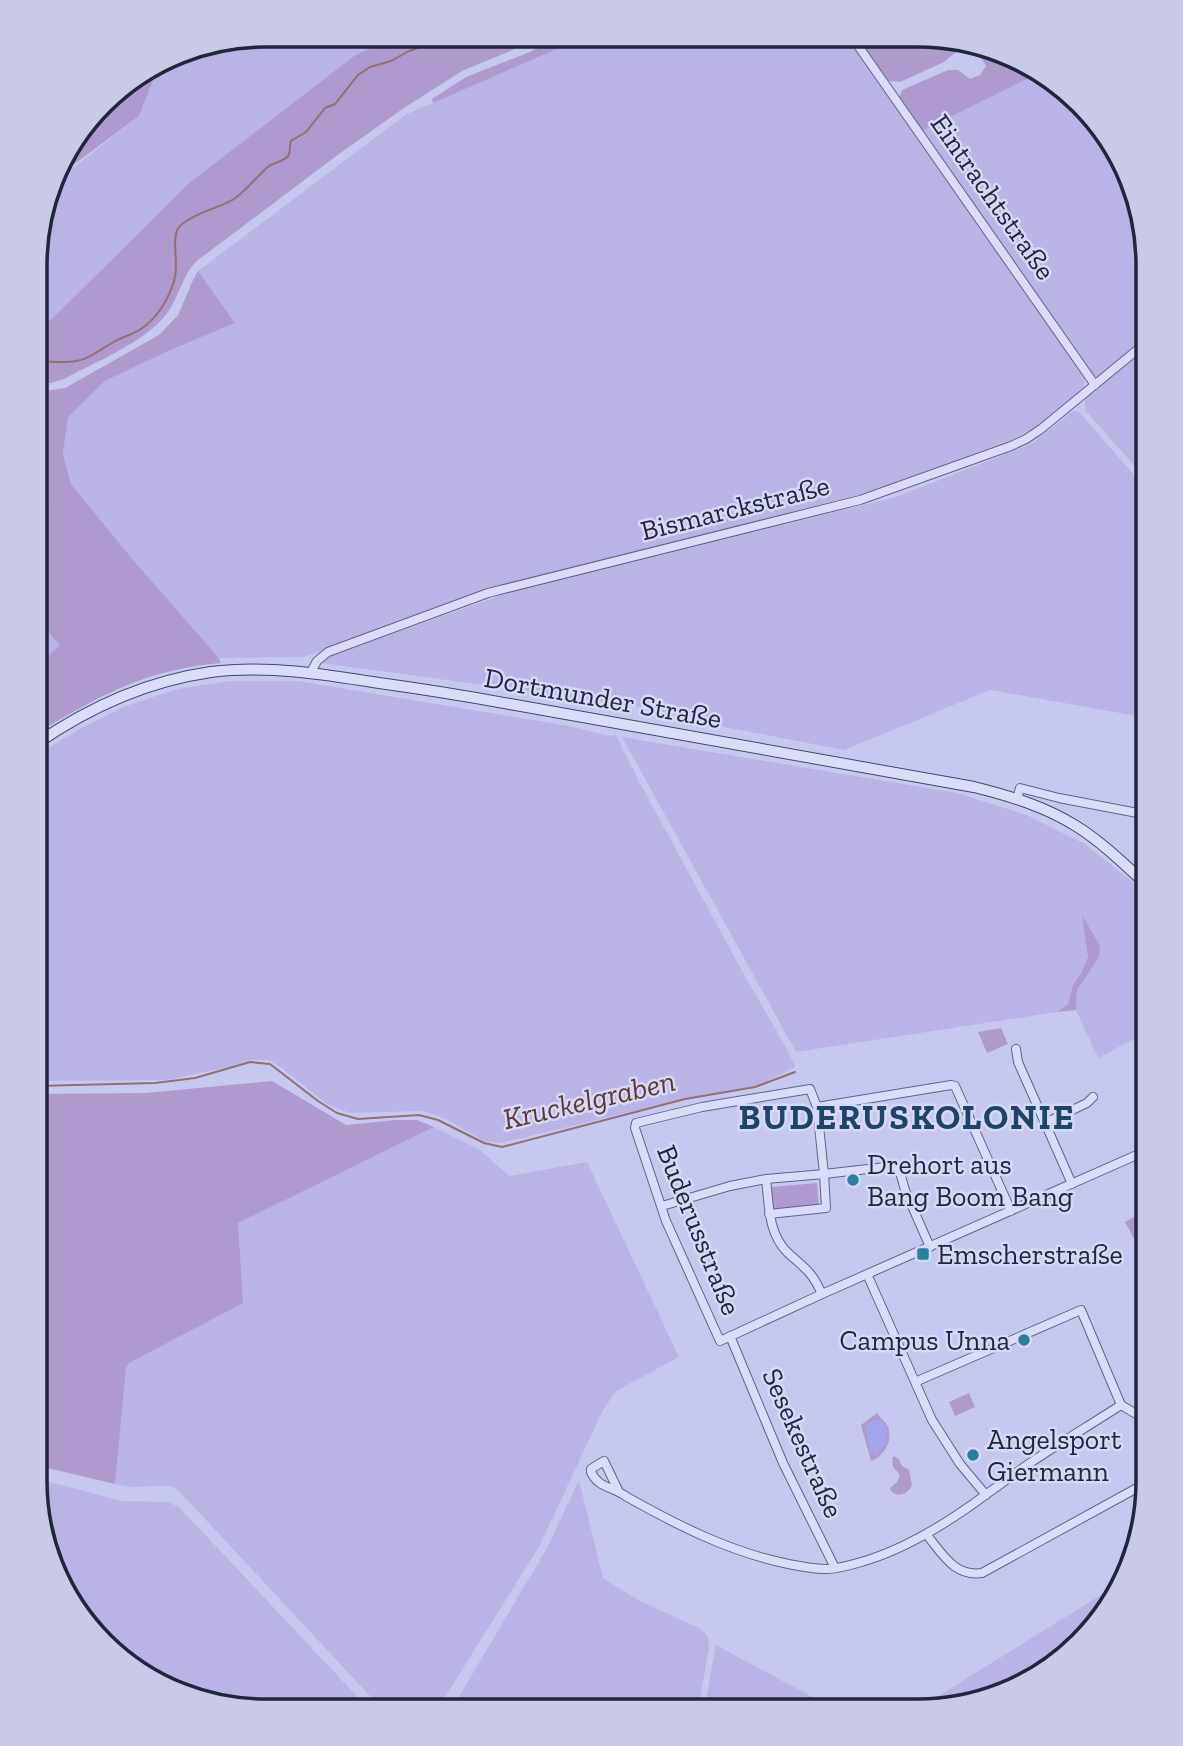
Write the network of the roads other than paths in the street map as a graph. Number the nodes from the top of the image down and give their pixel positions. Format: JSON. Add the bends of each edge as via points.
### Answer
{"nodes":[{"id":1,"x":859,"y":47,"type":"edge"},
{"id":2,"x":1136,"y":351,"type":"edge"},
{"id":3,"x":1095,"y":385,"type":"junction"},
{"id":4,"x":311,"y":672,"type":"junction"},
{"id":5,"x":47,"y":733,"type":"edge"},
{"id":6,"x":49,"y":735,"type":"joint"},
{"id":7,"x":1017,"y":799,"type":"junction"},
{"id":8,"x":1136,"y":813,"type":"edge"},
{"id":9,"x":1136,"y":875,"type":"edge"},
{"id":10,"x":1016,"y":1049,"type":"dead end"},
{"id":11,"x":1093,"y":1097,"type":"dead end"},
{"id":12,"x":817,"y":1107,"type":"junction"},
{"id":13,"x":1045,"y":1123,"type":"junction"},
{"id":14,"x":1135,"y":1156,"type":"edge"},
{"id":15,"x":824,"y":1174,"type":"junction"},
{"id":16,"x":766,"y":1179,"type":"junction"},
{"id":17,"x":1072,"y":1184,"type":"junction"},
{"id":18,"x":662,"y":1206,"type":"junction"},
{"id":19,"x":1012,"y":1211,"type":"junction"},
{"id":20,"x":769,"y":1214,"type":"junction"},
{"id":21,"x":930,"y":1247,"type":"junction"},
{"id":22,"x":867,"y":1274,"type":"junction"},
{"id":23,"x":822,"y":1294,"type":"junction"},
{"id":24,"x":730,"y":1336,"type":"junction"},
{"id":25,"x":915,"y":1382,"type":"junction"},
{"id":26,"x":1121,"y":1405,"type":"junction"},
{"id":27,"x":1135,"y":1414,"type":"edge"},
{"id":28,"x":1135,"y":1489,"type":"edge"},
{"id":29,"x":618,"y":1490,"type":"dead end"},
{"id":30,"x":986,"y":1495,"type":"junction"},
{"id":31,"x":926,"y":1534,"type":"junction"},
{"id":32,"x":835,"y":1568,"type":"junction"}],
"edges":[{"from":1,"to":3,"type":"street","name":"Eintrachtstraße"},
{"from":2,"to":3,"type":"street","name":"Bismarckstraße"},
{"from":3,"to":4,"type":"street","name":"Bismarckstraße","via":[[1041,429],[1011,446],[860,500],[488,593],[328,652]]},
{"from":4,"to":6,"type":"main road","name":"Dortmunder Straße","via":[[254,670],[174,678],[115,699]]},
{"from":4,"to":7,"type":"main road","name":"Dortmunder Straße","via":[[816,758]]},
{"from":5,"to":6,"type":"street"},
{"from":7,"to":8,"type":"street","via":[[1020,789]]},
{"from":7,"to":9,"type":"main road","name":"Dortmunder Straße","via":[[1077,827]]},
{"from":10,"to":13,"type":"street"},
{"from":11,"to":13,"type":"street"},
{"from":12,"to":15,"type":"street"},
{"from":12,"to":18,"type":"street","name":"Buderusstraße","via":[[810,1089],[636,1123]]},
{"from":12,"to":19,"type":"street","via":[[955,1086]]},
{"from":13,"to":17,"type":"street"},
{"from":14,"to":17,"type":"street","name":"Buderusstraße"},
{"from":15,"to":16,"type":"street"},
{"from":15,"to":20,"type":"street","via":[[826,1208]]},
{"from":15,"to":21,"type":"street","via":[[897,1167]]},
{"from":16,"to":18,"type":"street"},
{"from":16,"to":20,"type":"street"},
{"from":17,"to":19,"type":"street","name":"Buderusstraße"},
{"from":18,"to":24,"type":"street","name":"Buderusstraße","via":[[720,1341]]},
{"from":19,"to":21,"type":"street","name":"Buderusstraße"},
{"from":20,"to":23,"type":"street","via":[[782,1245],[815,1277]]},
{"from":21,"to":22,"type":"street","name":"Buderusstraße"},
{"from":22,"to":23,"type":"street","name":"Buderusstraße"},
{"from":22,"to":25,"type":"street"},
{"from":23,"to":24,"type":"street","name":"Buderusstraße"},
{"from":24,"to":32,"type":"street","name":"Sesekestraße","via":[[783,1463]]},
{"from":25,"to":26,"type":"street","via":[[1081,1310]]},
{"from":25,"to":30,"type":"street","via":[[932,1420]]},
{"from":26,"to":27,"type":"street"},
{"from":26,"to":30,"type":"street"},
{"from":28,"to":31,"type":"street","via":[[982,1573],[962,1572]]},
{"from":29,"to":32,"type":"street","via":[[734,1549],[798,1566]]},
{"from":30,"to":31,"type":"street"},
{"from":31,"to":32,"type":"street","via":[[874,1558]]}]}
